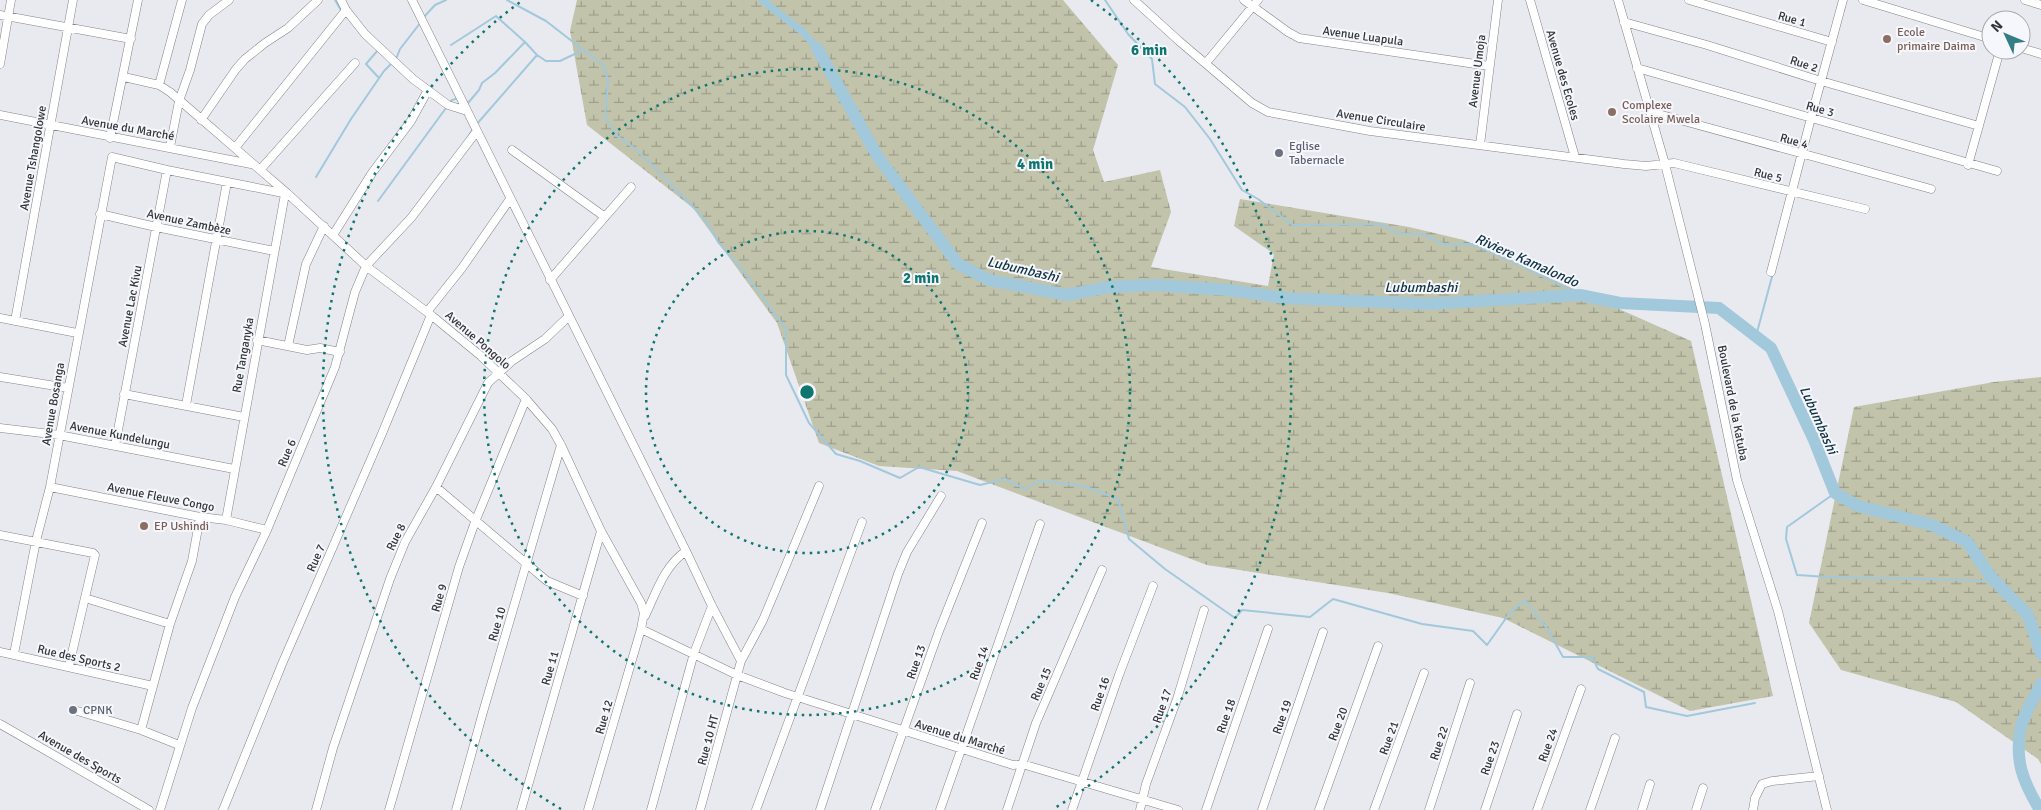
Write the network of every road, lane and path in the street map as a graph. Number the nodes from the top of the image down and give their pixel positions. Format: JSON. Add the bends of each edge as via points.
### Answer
{"nodes":[{"id":1,"x":11,"y":0,"type":"edge"},
{"id":2,"x":73,"y":0,"type":"edge"},
{"id":3,"x":138,"y":0,"type":"edge"},
{"id":4,"x":182,"y":0,"type":"edge"},
{"id":5,"x":229,"y":0,"type":"edge"},
{"id":6,"x":318,"y":0,"type":"edge"},
{"id":7,"x":341,"y":0,"type":"edge"},
{"id":8,"x":412,"y":0,"type":"edge"},
{"id":9,"x":1134,"y":0,"type":"edge"},
{"id":10,"x":1244,"y":0,"type":"edge"},
{"id":11,"x":1258,"y":0,"type":"edge"},
{"id":12,"x":1498,"y":0,"type":"edge"},
{"id":13,"x":1530,"y":0,"type":"edge"},
{"id":14,"x":1618,"y":0,"type":"edge"},
{"id":15,"x":1689,"y":0,"type":"edge"},
{"id":16,"x":1844,"y":0,"type":"edge"},
{"id":17,"x":1864,"y":0,"type":"edge"},
{"id":18,"x":2026,"y":0,"type":"edge"},
{"id":19,"x":2041,"y":5,"type":"edge"},
{"id":20,"x":1253,"y":7,"type":"junction"},
{"id":21,"x":346,"y":10,"type":"junction"},
{"id":22,"x":4,"y":16,"type":"edge"},
{"id":23,"x":1624,"y":22,"type":"junction"},
{"id":24,"x":68,"y":27,"type":"junction"},
{"id":25,"x":1981,"y":36,"type":"edge"},
{"id":26,"x":131,"y":39,"type":"junction"},
{"id":27,"x":1832,"y":42,"type":"junction"},
{"id":28,"x":1997,"y":60,"type":"edge"},
{"id":29,"x":356,"y":63,"type":"dead end"},
{"id":30,"x":1206,"y":63,"type":"junction"},
{"id":31,"x":0,"y":64,"type":"edge"},
{"id":32,"x":1489,"y":66,"type":"junction"},
{"id":33,"x":1637,"y":68,"type":"junction"},
{"id":34,"x":124,"y":77,"type":"junction"},
{"id":35,"x":1821,"y":81,"type":"junction"},
{"id":36,"x":159,"y":86,"type":"junction"},
{"id":37,"x":428,"y":90,"type":"junction"},
{"id":38,"x":180,"y":101,"type":"junction"},
{"id":39,"x":467,"y":111,"type":"junction"},
{"id":40,"x":1651,"y":112,"type":"junction"},
{"id":41,"x":0,"y":115,"type":"edge"},
{"id":42,"x":1811,"y":118,"type":"junction"},
{"id":43,"x":202,"y":120,"type":"junction"},
{"id":44,"x":51,"y":125,"type":"junction"},
{"id":45,"x":1979,"y":126,"type":"junction"},
{"id":46,"x":478,"y":131,"type":"junction"},
{"id":47,"x":110,"y":138,"type":"junction"},
{"id":48,"x":1480,"y":145,"type":"junction"},
{"id":49,"x":170,"y":147,"type":"junction"},
{"id":50,"x":235,"y":148,"type":"junction"},
{"id":51,"x":512,"y":150,"type":"dead end"},
{"id":52,"x":1802,"y":154,"type":"junction"},
{"id":53,"x":1575,"y":157,"type":"junction"},
{"id":54,"x":252,"y":164,"type":"junction"},
{"id":55,"x":1665,"y":164,"type":"junction"},
{"id":56,"x":1968,"y":165,"type":"junction"},
{"id":57,"x":167,"y":170,"type":"junction"},
{"id":58,"x":260,"y":170,"type":"junction"},
{"id":59,"x":1997,"y":171,"type":"dead end"},
{"id":60,"x":227,"y":182,"type":"junction"},
{"id":61,"x":631,"y":187,"type":"dead end"},
{"id":62,"x":1932,"y":189,"type":"dead end"},
{"id":63,"x":1792,"y":193,"type":"junction"},
{"id":64,"x":287,"y":194,"type":"junction"},
{"id":65,"x":510,"y":199,"type":"junction"},
{"id":66,"x":1865,"y":209,"type":"dead end"},
{"id":67,"x":100,"y":214,"type":"junction"},
{"id":68,"x":606,"y":217,"type":"junction"},
{"id":69,"x":324,"y":226,"type":"junction"},
{"id":70,"x":156,"y":227,"type":"junction"},
{"id":71,"x":333,"y":235,"type":"junction"},
{"id":72,"x":217,"y":239,"type":"junction"},
{"id":73,"x":274,"y":251,"type":"junction"},
{"id":74,"x":366,"y":266,"type":"junction"},
{"id":75,"x":1771,"y":272,"type":"dead end"},
{"id":76,"x":550,"y":280,"type":"junction"},
{"id":77,"x":429,"y":313,"type":"junction"},
{"id":78,"x":568,"y":316,"type":"junction"},
{"id":79,"x":0,"y":318,"type":"edge"},
{"id":80,"x":15,"y":321,"type":"junction"},
{"id":81,"x":77,"y":333,"type":"junction"},
{"id":82,"x":257,"y":340,"type":"junction"},
{"id":83,"x":288,"y":346,"type":"junction"},
{"id":84,"x":340,"y":352,"type":"junction"},
{"id":85,"x":499,"y":372,"type":"junction"},
{"id":86,"x":0,"y":377,"type":"edge"},
{"id":87,"x":68,"y":388,"type":"junction"},
{"id":88,"x":124,"y":394,"type":"junction"},
{"id":89,"x":526,"y":399,"type":"junction"},
{"id":90,"x":186,"y":405,"type":"junction"},
{"id":91,"x":244,"y":417,"type":"junction"},
{"id":92,"x":0,"y":428,"type":"edge"},
{"id":93,"x":60,"y":435,"type":"junction"},
{"id":94,"x":561,"y":445,"type":"junction"},
{"id":95,"x":115,"y":446,"type":"junction"},
{"id":96,"x":234,"y":469,"type":"junction"},
{"id":97,"x":818,"y":486,"type":"dead end"},
{"id":98,"x":50,"y":487,"type":"junction"},
{"id":99,"x":436,"y":487,"type":"junction"},
{"id":100,"x":941,"y":496,"type":"dead end"},
{"id":101,"x":200,"y":518,"type":"junction"},
{"id":102,"x":226,"y":520,"type":"junction"},
{"id":103,"x":475,"y":522,"type":"junction"},
{"id":104,"x":862,"y":522,"type":"dead end"},
{"id":105,"x":982,"y":523,"type":"dead end"},
{"id":106,"x":1040,"y":524,"type":"dead end"},
{"id":107,"x":267,"y":530,"type":"junction"},
{"id":108,"x":601,"y":531,"type":"junction"},
{"id":109,"x":0,"y":535,"type":"edge"},
{"id":110,"x":36,"y":541,"type":"junction"},
{"id":111,"x":686,"y":551,"type":"junction"},
{"id":112,"x":526,"y":565,"type":"junction"},
{"id":113,"x":1102,"y":570,"type":"dead end"},
{"id":114,"x":1153,"y":586,"type":"dead end"},
{"id":115,"x":583,"y":596,"type":"junction"},
{"id":116,"x":85,"y":598,"type":"junction"},
{"id":117,"x":712,"y":606,"type":"junction"},
{"id":118,"x":1204,"y":610,"type":"dead end"},
{"id":119,"x":644,"y":618,"type":"junction"},
{"id":120,"x":170,"y":624,"type":"junction"},
{"id":121,"x":641,"y":629,"type":"junction"},
{"id":122,"x":1268,"y":629,"type":"dead end"},
{"id":123,"x":1323,"y":632,"type":"dead end"},
{"id":124,"x":1378,"y":646,"type":"dead end"},
{"id":125,"x":0,"y":652,"type":"edge"},
{"id":126,"x":694,"y":653,"type":"junction"},
{"id":127,"x":14,"y":654,"type":"junction"},
{"id":128,"x":741,"y":661,"type":"junction"},
{"id":129,"x":69,"y":666,"type":"junction"},
{"id":130,"x":1424,"y":673,"type":"dead end"},
{"id":131,"x":737,"y":675,"type":"junction"},
{"id":132,"x":1470,"y":683,"type":"dead end"},
{"id":133,"x":153,"y":686,"type":"junction"},
{"id":134,"x":1581,"y":689,"type":"dead end"},
{"id":135,"x":797,"y":696,"type":"junction"},
{"id":136,"x":74,"y":710,"type":"dead end"},
{"id":137,"x":851,"y":714,"type":"junction"},
{"id":138,"x":1517,"y":714,"type":"dead end"},
{"id":139,"x":0,"y":724,"type":"edge"},
{"id":140,"x":141,"y":730,"type":"junction"},
{"id":141,"x":904,"y":731,"type":"junction"},
{"id":142,"x":1615,"y":738,"type":"dead end"},
{"id":143,"x":179,"y":745,"type":"junction"},
{"id":144,"x":961,"y":750,"type":"junction"},
{"id":145,"x":1022,"y":764,"type":"junction"},
{"id":146,"x":1819,"y":776,"type":"junction"},
{"id":147,"x":1082,"y":782,"type":"junction"},
{"id":148,"x":1650,"y":784,"type":"dead end"},
{"id":149,"x":1703,"y":788,"type":"dead end"},
{"id":150,"x":1144,"y":800,"type":"junction"},
{"id":151,"x":148,"y":810,"type":"edge"},
{"id":152,"x":160,"y":810,"type":"edge"},
{"id":153,"x":223,"y":810,"type":"edge"},
{"id":154,"x":316,"y":810,"type":"edge"},
{"id":155,"x":389,"y":810,"type":"edge"},
{"id":156,"x":456,"y":810,"type":"edge"},
{"id":157,"x":521,"y":810,"type":"edge"},
{"id":158,"x":588,"y":810,"type":"edge"},
{"id":159,"x":651,"y":810,"type":"edge"},
{"id":160,"x":700,"y":810,"type":"edge"},
{"id":161,"x":756,"y":810,"type":"edge"},
{"id":162,"x":820,"y":810,"type":"edge"},
{"id":163,"x":875,"y":810,"type":"edge"},
{"id":164,"x":940,"y":810,"type":"edge"},
{"id":165,"x":1007,"y":810,"type":"edge"},
{"id":166,"x":1072,"y":810,"type":"edge"},
{"id":167,"x":1140,"y":810,"type":"edge"},
{"id":168,"x":1178,"y":810,"type":"edge"},
{"id":169,"x":1206,"y":810,"type":"edge"},
{"id":170,"x":1262,"y":810,"type":"edge"},
{"id":171,"x":1319,"y":810,"type":"edge"},
{"id":172,"x":1374,"y":810,"type":"edge"},
{"id":173,"x":1428,"y":810,"type":"edge"},
{"id":174,"x":1485,"y":810,"type":"edge"},
{"id":175,"x":1538,"y":810,"type":"edge"},
{"id":176,"x":1590,"y":810,"type":"edge"},
{"id":177,"x":1642,"y":810,"type":"edge"},
{"id":178,"x":1696,"y":810,"type":"edge"},
{"id":179,"x":1753,"y":810,"type":"edge"},
{"id":180,"x":1827,"y":810,"type":"edge"}],
"edges":[{"from":1,"to":22,"type":"street"},
{"from":2,"to":24,"type":"street","name":"Avenue Tshangolowe"},
{"from":3,"to":26,"type":"street"},
{"from":4,"to":36,"type":"street"},
{"from":5,"to":38,"type":"street","via":[[202,24]]},
{"from":6,"to":43,"type":"street","via":[[236,69]]},
{"from":7,"to":21,"type":"street"},
{"from":8,"to":39,"type":"street"},
{"from":9,"to":30,"type":"street","name":"Avenue Circulaire"},
{"from":10,"to":20,"type":"street","name":"Avenue Luapula"},
{"from":11,"to":20,"type":"street"},
{"from":12,"to":32,"type":"street","name":"Avenue Umoja"},
{"from":13,"to":53,"type":"street","name":"Avenue des Ecoles"},
{"from":14,"to":23,"type":"street","name":"Boulevard de la Katuba"},
{"from":15,"to":27,"type":"street","name":"Rue 1"},
{"from":16,"to":27,"type":"street"},
{"from":17,"to":25,"type":"street"},
{"from":18,"to":19,"type":"street"},
{"from":20,"to":30,"type":"street"},
{"from":20,"to":32,"type":"street","name":"Avenue Luapula","via":[[1299,38]]},
{"from":21,"to":37,"type":"street","via":[[365,34]]},
{"from":21,"to":50,"type":"street"},
{"from":22,"to":24,"type":"street"},
{"from":22,"to":31,"type":"street"},
{"from":23,"to":33,"type":"street","name":"Boulevard de la Katuba"},
{"from":23,"to":35,"type":"street","name":"Rue 2"},
{"from":24,"to":26,"type":"street"},
{"from":24,"to":44,"type":"street","name":"Avenue Tshangolowe"},
{"from":26,"to":34,"type":"street"},
{"from":27,"to":35,"type":"street"},
{"from":28,"to":45,"type":"street"},
{"from":29,"to":58,"type":"street"},
{"from":30,"to":48,"type":"street","name":"Avenue Circulaire","via":[[1268,112],[1370,131]]},
{"from":32,"to":48,"type":"street","name":"Avenue Umoja"},
{"from":33,"to":40,"type":"street","name":"Boulevard de la Katuba"},
{"from":33,"to":42,"type":"street","name":"Rue 3"},
{"from":34,"to":36,"type":"street","name":"Avenue Pongolo"},
{"from":34,"to":47,"type":"street"},
{"from":35,"to":42,"type":"street"},
{"from":35,"to":45,"type":"street","name":"Rue 2"},
{"from":36,"to":38,"type":"street","name":"Avenue Pongolo"},
{"from":37,"to":39,"type":"street","via":[[448,105]]},
{"from":37,"to":71,"type":"street","via":[[411,121],[372,173]]},
{"from":38,"to":43,"type":"street","name":"Avenue Pongolo"},
{"from":38,"to":49,"type":"street"},
{"from":39,"to":46,"type":"street"},
{"from":40,"to":52,"type":"street","name":"Rue 4"},
{"from":40,"to":55,"type":"street","name":"Boulevard de la Katuba"},
{"from":41,"to":44,"type":"street","name":"Avenue du Marché"},
{"from":42,"to":52,"type":"street"},
{"from":42,"to":56,"type":"street","name":"Rue 3"},
{"from":43,"to":50,"type":"street","name":"Avenue Pongolo"},
{"from":44,"to":47,"type":"street","name":"Avenue du Marché"},
{"from":44,"to":80,"type":"street","name":"Avenue Tshangolowe"},
{"from":45,"to":56,"type":"street"},
{"from":46,"to":65,"type":"street"},
{"from":46,"to":74,"type":"street","name":"Rue 6","via":[[411,218]]},
{"from":47,"to":49,"type":"street","name":"Avenue du Marché"},
{"from":48,"to":53,"type":"street","name":"Avenue Circulaire"},
{"from":49,"to":54,"type":"street","name":"Avenue du Marché"},
{"from":50,"to":54,"type":"street","name":"Avenue Pongolo"},
{"from":51,"to":68,"type":"street"},
{"from":52,"to":62,"type":"street","name":"Rue 4"},
{"from":52,"to":63,"type":"street"},
{"from":53,"to":55,"type":"street","name":"Avenue Circulaire","via":[[1646,166]]},
{"from":54,"to":58,"type":"street","name":"Avenue Pongolo"},
{"from":55,"to":63,"type":"street","name":"Rue 5","via":[[1674,162]]},
{"from":55,"to":146,"type":"street","name":"Boulevard de la Katuba","via":[[1705,324],[1737,480],[1778,611]]},
{"from":56,"to":59,"type":"street","name":"Rue 3"},
{"from":57,"to":60,"type":"street"},
{"from":57,"to":67,"type":"street","name":"Avenue Bosanga","via":[[112,157]]},
{"from":57,"to":70,"type":"street","name":"Avenue Lac Kivu"},
{"from":58,"to":64,"type":"street","name":"Avenue Pongolo"},
{"from":60,"to":64,"type":"street"},
{"from":60,"to":72,"type":"street"},
{"from":61,"to":68,"type":"street"},
{"from":63,"to":66,"type":"street","name":"Rue 5"},
{"from":63,"to":75,"type":"street"},
{"from":64,"to":69,"type":"street","name":"Avenue Pongolo"},
{"from":64,"to":73,"type":"street","name":"Rue Tanganyka"},
{"from":65,"to":76,"type":"street"},
{"from":65,"to":77,"type":"street","name":"Rue 7"},
{"from":67,"to":70,"type":"street","name":"Avenue Zambèze"},
{"from":67,"to":81,"type":"street","name":"Avenue Bosanga"},
{"from":68,"to":76,"type":"street"},
{"from":69,"to":71,"type":"street","name":"Avenue Pongolo"},
{"from":69,"to":83,"type":"street","via":[[306,264]]},
{"from":70,"to":72,"type":"street","name":"Avenue Zambèze"},
{"from":70,"to":88,"type":"street","name":"Avenue Lac Kivu"},
{"from":71,"to":74,"type":"street","name":"Avenue Pongolo"},
{"from":72,"to":73,"type":"street","name":"Avenue Zambèze"},
{"from":72,"to":90,"type":"street"},
{"from":73,"to":82,"type":"street","name":"Rue Tanganyka"},
{"from":74,"to":77,"type":"street","name":"Avenue Pongolo"},
{"from":74,"to":84,"type":"street","name":"Rue 6","via":[[355,292]]},
{"from":76,"to":78,"type":"street"},
{"from":77,"to":85,"type":"street","name":"Avenue Pongolo"},
{"from":77,"to":153,"type":"street","name":"Rue 7","via":[[382,436],[282,664]]},
{"from":78,"to":85,"type":"street","name":"Rue 8","via":[[545,339]]},
{"from":78,"to":111,"type":"street"},
{"from":79,"to":80,"type":"street"},
{"from":80,"to":81,"type":"street"},
{"from":81,"to":87,"type":"street","name":"Avenue Bosanga"},
{"from":82,"to":83,"type":"street"},
{"from":82,"to":91,"type":"street","name":"Rue Tanganyka"},
{"from":83,"to":84,"type":"street"},
{"from":84,"to":107,"type":"street","name":"Rue 6"},
{"from":85,"to":89,"type":"street","name":"Avenue Pongolo"},
{"from":85,"to":99,"type":"street","name":"Rue 8","via":[[488,384]]},
{"from":86,"to":87,"type":"street"},
{"from":87,"to":93,"type":"street","name":"Avenue Bosanga"},
{"from":88,"to":90,"type":"street"},
{"from":88,"to":95,"type":"street","name":"Avenue Lac Kivu"},
{"from":89,"to":94,"type":"street","name":"Avenue Pongolo","via":[[552,429]]},
{"from":89,"to":103,"type":"street","name":"Rue 9"},
{"from":90,"to":91,"type":"street"},
{"from":91,"to":96,"type":"street","name":"Rue Tanganyka"},
{"from":92,"to":93,"type":"street","name":"Avenue Kundelungu"},
{"from":93,"to":95,"type":"street","name":"Avenue Kundelungu"},
{"from":93,"to":98,"type":"street","name":"Avenue Bosanga"},
{"from":94,"to":108,"type":"street","name":"Avenue Pongolo"},
{"from":94,"to":112,"type":"street","name":"Rue 10"},
{"from":95,"to":96,"type":"street","name":"Avenue Kundelungu"},
{"from":96,"to":102,"type":"street","name":"Rue Tanganyka"},
{"from":97,"to":128,"type":"street","name":"Rue 10 HT","via":[[763,620]]},
{"from":98,"to":101,"type":"street","name":"Avenue Fleuve Congo"},
{"from":98,"to":110,"type":"street","name":"Avenue Bosanga"},
{"from":99,"to":103,"type":"street"},
{"from":99,"to":154,"type":"street","name":"Rue 8","via":[[405,542],[390,579],[333,748]]},
{"from":100,"to":137,"type":"street","via":[[907,552]]},
{"from":101,"to":102,"type":"street","name":"Avenue Fleuve Congo"},
{"from":101,"to":120,"type":"street","via":[[192,561]]},
{"from":102,"to":107,"type":"street","name":"Avenue Fleuve Congo"},
{"from":103,"to":112,"type":"street"},
{"from":103,"to":155,"type":"street","name":"Rue 9"},
{"from":104,"to":135,"type":"street"},
{"from":105,"to":141,"type":"street","name":"Rue 13"},
{"from":106,"to":144,"type":"street","name":"Rue 14"},
{"from":107,"to":143,"type":"street","name":"Rue 6","via":[[236,597]]},
{"from":108,"to":115,"type":"street","name":"Rue 11"},
{"from":108,"to":119,"type":"street","name":"Avenue Pongolo","via":[[641,603]]},
{"from":109,"to":110,"type":"street"},
{"from":110,"to":116,"type":"street","via":[[95,555]]},
{"from":110,"to":127,"type":"street","name":"Avenue Bosanga"},
{"from":111,"to":117,"type":"street"},
{"from":111,"to":119,"type":"street","via":[[671,565]]},
{"from":112,"to":115,"type":"street","via":[[547,581]]},
{"from":112,"to":156,"type":"street","name":"Rue 10"},
{"from":113,"to":145,"type":"street","name":"Rue 15","via":[[1036,723]]},
{"from":114,"to":147,"type":"street","name":"Rue 16"},
{"from":115,"to":157,"type":"street","name":"Rue 11"},
{"from":116,"to":120,"type":"street"},
{"from":116,"to":129,"type":"street"},
{"from":117,"to":126,"type":"street"},
{"from":117,"to":128,"type":"street"},
{"from":118,"to":150,"type":"street","name":"Rue 17","via":[[1177,699],[1146,784]]},
{"from":119,"to":121,"type":"street"},
{"from":120,"to":133,"type":"street"},
{"from":121,"to":126,"type":"street"},
{"from":121,"to":158,"type":"street","name":"Rue 12"},
{"from":122,"to":169,"type":"street","name":"Rue 18"},
{"from":123,"to":170,"type":"street","name":"Rue 19"},
{"from":124,"to":171,"type":"street","name":"Rue 20"},
{"from":125,"to":127,"type":"street","name":"Rue des Sports 2"},
{"from":126,"to":131,"type":"street"},
{"from":126,"to":159,"type":"street"},
{"from":127,"to":129,"type":"street","name":"Rue des Sports 2"},
{"from":128,"to":131,"type":"street","name":"Rue 10 HT"},
{"from":129,"to":133,"type":"street","name":"Rue des Sports 2"},
{"from":130,"to":172,"type":"street","name":"Rue 21"},
{"from":131,"to":135,"type":"street","name":"Avenue du Marché"},
{"from":131,"to":160,"type":"street","name":"Rue 10 HT"},
{"from":132,"to":173,"type":"street","name":"Rue 22"},
{"from":133,"to":140,"type":"street"},
{"from":134,"to":175,"type":"street","name":"Rue 24"},
{"from":135,"to":137,"type":"street","name":"Avenue du Marché"},
{"from":135,"to":161,"type":"street"},
{"from":136,"to":140,"type":"street"},
{"from":137,"to":141,"type":"street","name":"Avenue du Marché"},
{"from":137,"to":162,"type":"street"},
{"from":138,"to":174,"type":"street","name":"Rue 23"},
{"from":139,"to":151,"type":"street","name":"Avenue des Sports"},
{"from":140,"to":143,"type":"street"},
{"from":141,"to":144,"type":"street","name":"Avenue du Marché"},
{"from":141,"to":163,"type":"street","name":"Rue 13"},
{"from":142,"to":176,"type":"street"},
{"from":143,"to":152,"type":"street","name":"Rue 6"},
{"from":144,"to":145,"type":"street","name":"Avenue du Marché","via":[[1013,765]]},
{"from":144,"to":164,"type":"street","name":"Rue 14"},
{"from":145,"to":147,"type":"street","name":"Avenue du Marché"},
{"from":145,"to":165,"type":"street","name":"Rue 15"},
{"from":146,"to":179,"type":"street","via":[[1762,784]]},
{"from":146,"to":180,"type":"street","name":"Boulevard de la Katuba"},
{"from":147,"to":150,"type":"street","name":"Avenue du Marché"},
{"from":147,"to":166,"type":"street","name":"Rue 16"},
{"from":148,"to":177,"type":"street"},
{"from":149,"to":178,"type":"street"},
{"from":150,"to":167,"type":"street","name":"Rue 17"},
{"from":150,"to":168,"type":"street","name":"Avenue du Marché"}]}
